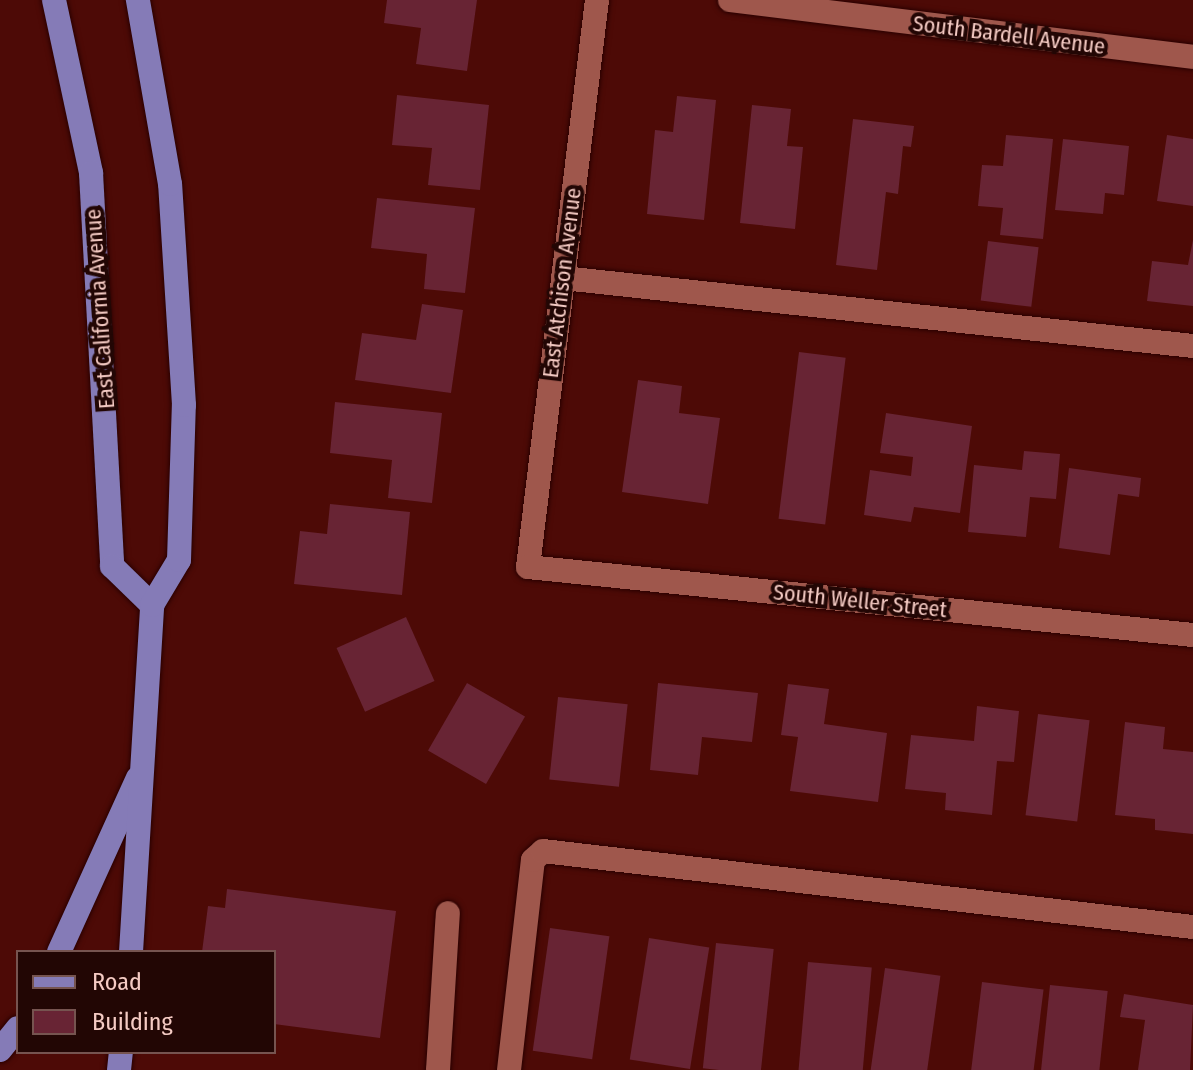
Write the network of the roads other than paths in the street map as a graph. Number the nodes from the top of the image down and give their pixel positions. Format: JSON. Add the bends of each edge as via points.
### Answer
{"nodes":[{"id":1,"x":54,"y":0,"type":"edge"},
{"id":2,"x":138,"y":0,"type":"edge"},
{"id":3,"x":597,"y":0,"type":"edge"},
{"id":4,"x":730,"y":0,"type":"edge"},
{"id":5,"x":1193,"y":57,"type":"edge"},
{"id":6,"x":563,"y":278,"type":"junction"},
{"id":7,"x":1193,"y":346,"type":"edge"},
{"id":8,"x":528,"y":567,"type":"joint"},
{"id":9,"x":152,"y":605,"type":"junction"},
{"id":10,"x":1193,"y":635,"type":"edge"},
{"id":11,"x":143,"y":765,"type":"junction"},
{"id":12,"x":448,"y":913,"type":"dead end"},
{"id":13,"x":1193,"y":927,"type":"edge"},
{"id":14,"x":60,"y":950,"type":"edge"},
{"id":15,"x":131,"y":950,"type":"edge"},
{"id":16,"x":16,"y":1030,"type":"edge"},
{"id":17,"x":0,"y":1050,"type":"edge"},
{"id":18,"x":438,"y":1070,"type":"edge"},
{"id":19,"x":509,"y":1070,"type":"edge"}],
"edges":[{"from":1,"to":9,"type":"main road","name":"East California Avenue","via":[[91,173],[112,566]]},
{"from":2,"to":9,"type":"main road","via":[[170,184],[184,405],[179,560]]},
{"from":3,"to":6,"type":"street","name":"East Atchison Avenue"},
{"from":4,"to":5,"type":"street","name":"South Bardell Avenue"},
{"from":6,"to":7,"type":"street"},
{"from":6,"to":8,"type":"street","name":"East Atchison Avenue"},
{"from":8,"to":10,"type":"street","name":"South Weller Street"},
{"from":9,"to":11,"type":"main road"},
{"from":11,"to":14,"type":"main road"},
{"from":11,"to":15,"type":"main road"},
{"from":12,"to":18,"type":"street"},
{"from":13,"to":19,"type":"street","via":[[543,851],[533,860]]},
{"from":16,"to":17,"type":"main road"}]}
